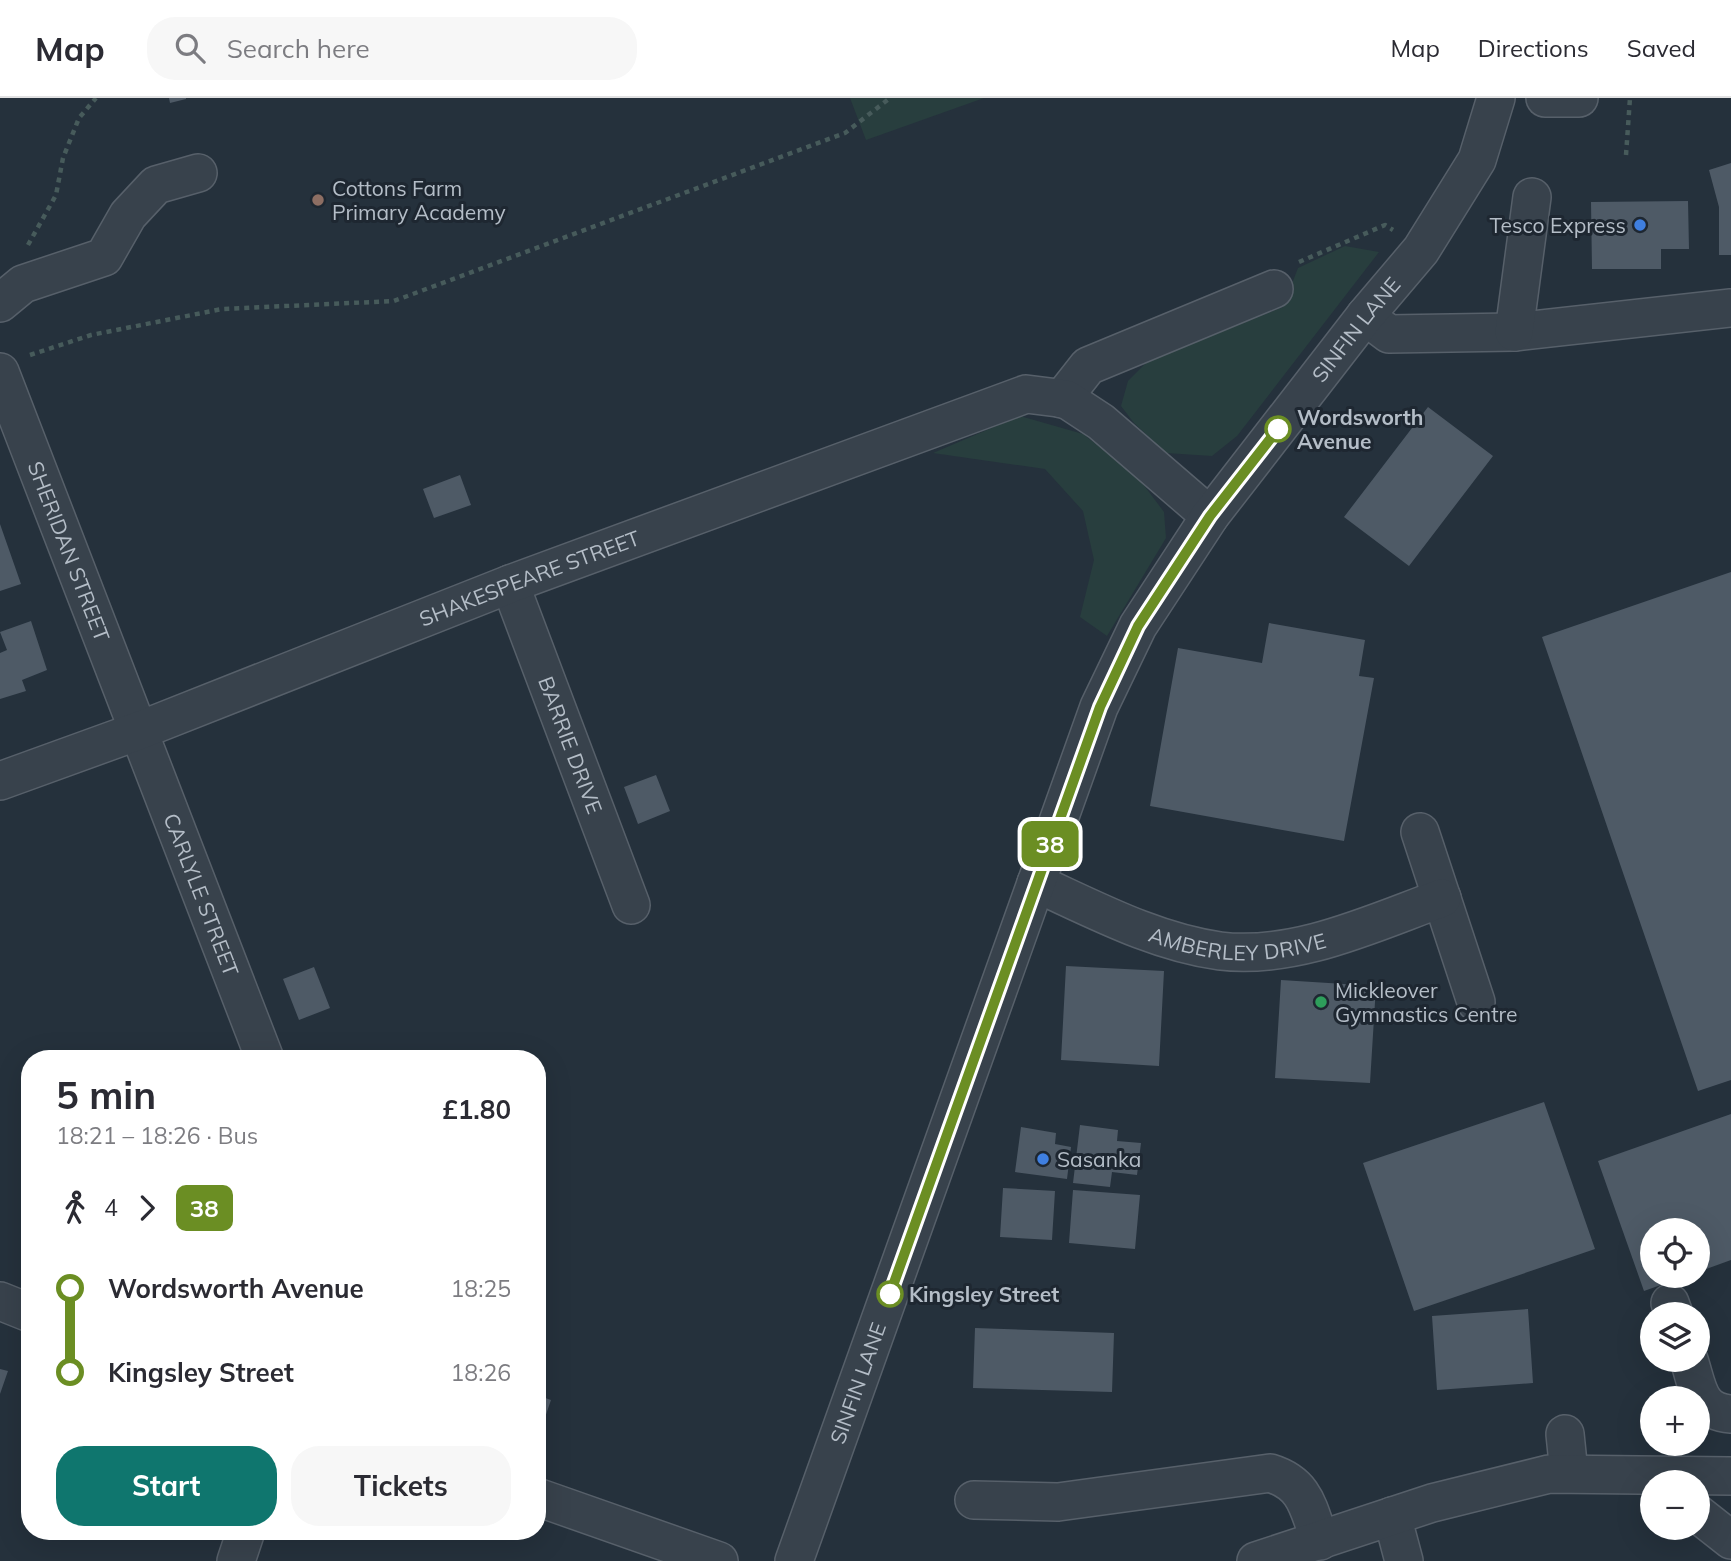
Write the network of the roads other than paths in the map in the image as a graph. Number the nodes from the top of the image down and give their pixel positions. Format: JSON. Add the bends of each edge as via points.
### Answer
{"nodes":[{"id":1,"x":1496,"y":98,"type":"edge"},
{"id":2,"x":1545,"y":98,"type":"edge"},
{"id":3,"x":1580,"y":98,"type":"edge"},
{"id":4,"x":198,"y":173,"type":"dead end"},
{"id":5,"x":1532,"y":197,"type":"dead end"},
{"id":6,"x":1274,"y":289,"type":"road end"},
{"id":7,"x":0,"y":303,"type":"edge"},
{"id":8,"x":1731,"y":308,"type":"edge"},
{"id":9,"x":1365,"y":316,"type":"junction"},
{"id":10,"x":1514,"y":332,"type":"junction"},
{"id":11,"x":13,"y":364,"type":"edge"},
{"id":12,"x":1062,"y":399,"type":"junction"},
{"id":13,"x":1210,"y":516,"type":"junction"},
{"id":14,"x":510,"y":584,"type":"junction"},
{"id":15,"x":138,"y":731,"type":"junction"},
{"id":16,"x":0,"y":781,"type":"edge"},
{"id":17,"x":1420,"y":832,"type":"dead end"},
{"id":18,"x":1035,"y":883,"type":"junction"},
{"id":19,"x":1442,"y":898,"type":"junction"},
{"id":20,"x":631,"y":905,"type":"dead end"},
{"id":21,"x":1476,"y":1002,"type":"dead end"},
{"id":22,"x":262,"y":1050,"type":"edge"},
{"id":23,"x":0,"y":1301,"type":"edge"},
{"id":24,"x":21,"y":1309,"type":"edge"},
{"id":25,"x":1693,"y":1372,"type":"edge"},
{"id":26,"x":1731,"y":1414,"type":"edge"},
{"id":27,"x":1565,"y":1434,"type":"dead end"},
{"id":28,"x":1569,"y":1473,"type":"junction"},
{"id":29,"x":1731,"y":1476,"type":"edge"},
{"id":30,"x":1638,"y":1480,"type":"edge"},
{"id":31,"x":546,"y":1500,"type":"edge"},
{"id":32,"x":974,"y":1500,"type":"dead end"},
{"id":33,"x":1392,"y":1516,"type":"junction"},
{"id":34,"x":1710,"y":1523,"type":"edge"},
{"id":35,"x":243,"y":1540,"type":"edge"},
{"id":36,"x":1731,"y":1540,"type":"edge"},
{"id":37,"x":1320,"y":1541,"type":"junction"},
{"id":38,"x":236,"y":1561,"type":"edge"},
{"id":39,"x":719,"y":1561,"type":"edge"},
{"id":40,"x":794,"y":1561,"type":"edge"},
{"id":41,"x":1256,"y":1561,"type":"edge"},
{"id":42,"x":1404,"y":1561,"type":"edge"}],
"edges":[{"from":1,"to":9,"type":"street","name":"SINFIN LANE","via":[[1477,160],[1421,250]]},
{"from":2,"to":3,"type":"street"},
{"from":4,"to":7,"type":"street","via":[[156,185],[128,215],[104,257],[23,285]]},
{"from":5,"to":10,"type":"street"},
{"from":6,"to":12,"type":"street","via":[[1088,366]]},
{"from":8,"to":10,"type":"street"},
{"from":9,"to":10,"type":"street","via":[[1389,334]]},
{"from":9,"to":13,"type":"street","name":"SINFIN LANE"},
{"from":11,"to":15,"type":"street","name":"SHERIDAN STREET"},
{"from":12,"to":13,"type":"street","name":"SHAKESPEARE STREET","via":[[1101,422]]},
{"from":12,"to":14,"type":"street","name":"SHAKESPEARE STREET","via":[[1026,394]]},
{"from":13,"to":18,"type":"street","name":"SINFIN LANE","via":[[1138,626],[1105,695]]},
{"from":14,"to":15,"type":"street","name":"SHAKESPEARE STREET"},
{"from":14,"to":20,"type":"street","name":"BARRIE DRIVE"},
{"from":15,"to":16,"type":"street","name":"SHAKESPEARE STREET"},
{"from":15,"to":22,"type":"street","name":"CARLYLE STREET"},
{"from":17,"to":19,"type":"street"},
{"from":18,"to":19,"type":"street","name":"AMBERLEY DRIVE","via":[[1141,931],[1222,951],[1270,950],[1328,939]]},
{"from":18,"to":40,"type":"street","name":"SINFIN LANE"},
{"from":19,"to":21,"type":"street"},
{"from":23,"to":24,"type":"street"},
{"from":25,"to":26,"type":"street","via":[[1704,1404],[1717,1413]]},
{"from":27,"to":28,"type":"street"},
{"from":28,"to":30,"type":"street"},
{"from":28,"to":33,"type":"street","via":[[1458,1496]]},
{"from":29,"to":30,"type":"street"},
{"from":31,"to":39,"type":"street"},
{"from":32,"to":37,"type":"street","via":[[1058,1502],[1270,1473],[1290,1479],[1303,1494]]},
{"from":33,"to":37,"type":"street"},
{"from":33,"to":42,"type":"street"},
{"from":34,"to":36,"type":"street"},
{"from":35,"to":38,"type":"street"},
{"from":37,"to":41,"type":"street"}]}
